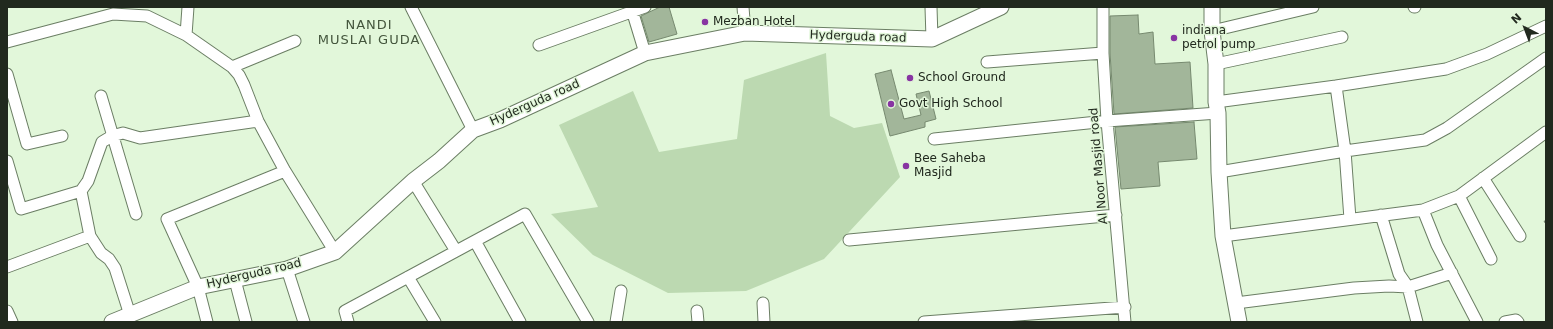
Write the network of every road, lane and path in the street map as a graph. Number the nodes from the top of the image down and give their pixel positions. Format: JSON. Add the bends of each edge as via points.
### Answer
{"nodes":[{"id":1,"x":188,"y":7,"type":"edge"},
{"id":2,"x":411,"y":7,"type":"edge"},
{"id":3,"x":645,"y":7,"type":"edge"},
{"id":4,"x":743,"y":7,"type":"edge"},
{"id":5,"x":931,"y":7,"type":"edge"},
{"id":6,"x":1001,"y":7,"type":"edge"},
{"id":7,"x":1103,"y":7,"type":"edge"},
{"id":8,"x":1212,"y":7,"type":"edge"},
{"id":9,"x":1313,"y":7,"type":"edge"},
{"id":10,"x":632,"y":9,"type":"edge"},
{"id":11,"x":112,"y":11,"type":"edge"},
{"id":12,"x":1546,"y":26,"type":"edge"},
{"id":13,"x":1212,"y":31,"type":"junction"},
{"id":14,"x":746,"y":33,"type":"junction"},
{"id":15,"x":186,"y":35,"type":"junction"},
{"id":16,"x":1342,"y":37,"type":"dead end"},
{"id":17,"x":932,"y":39,"type":"junction"},
{"id":18,"x":294,"y":41,"type":"dead end"},
{"id":19,"x":7,"y":42,"type":"edge"},
{"id":20,"x":538,"y":45,"type":"dead end"},
{"id":21,"x":1103,"y":52,"type":"junction"},
{"id":22,"x":645,"y":53,"type":"junction"},
{"id":23,"x":1546,"y":58,"type":"edge"},
{"id":24,"x":987,"y":62,"type":"dead end"},
{"id":25,"x":1216,"y":64,"type":"junction"},
{"id":26,"x":232,"y":67,"type":"junction"},
{"id":27,"x":7,"y":74,"type":"edge"},
{"id":28,"x":1336,"y":86,"type":"junction"},
{"id":29,"x":101,"y":96,"type":"dead end"},
{"id":30,"x":1217,"y":107,"type":"junction"},
{"id":31,"x":258,"y":121,"type":"junction"},
{"id":32,"x":1107,"y":121,"type":"junction"},
{"id":33,"x":473,"y":130,"type":"junction"},
{"id":34,"x":1546,"y":132,"type":"edge"},
{"id":35,"x":62,"y":136,"type":"dead end"},
{"id":36,"x":112,"y":136,"type":"junction"},
{"id":37,"x":934,"y":139,"type":"dead end"},
{"id":38,"x":1345,"y":151,"type":"junction"},
{"id":39,"x":7,"y":161,"type":"edge"},
{"id":40,"x":285,"y":170,"type":"junction"},
{"id":41,"x":1219,"y":172,"type":"junction"},
{"id":42,"x":1483,"y":178,"type":"junction"},
{"id":43,"x":413,"y":182,"type":"junction"},
{"id":44,"x":81,"y":190,"type":"junction"},
{"id":45,"x":1459,"y":196,"type":"junction"},
{"id":46,"x":1423,"y":210,"type":"junction"},
{"id":47,"x":136,"y":214,"type":"dead end"},
{"id":48,"x":1116,"y":215,"type":"junction"},
{"id":49,"x":1381,"y":215,"type":"junction"},
{"id":50,"x":1350,"y":219,"type":"junction"},
{"id":51,"x":90,"y":236,"type":"junction"},
{"id":52,"x":1223,"y":236,"type":"junction"},
{"id":53,"x":1520,"y":236,"type":"dead end"},
{"id":54,"x":849,"y":240,"type":"dead end"},
{"id":55,"x":475,"y":241,"type":"junction"},
{"id":56,"x":456,"y":251,"type":"junction"},
{"id":57,"x":335,"y":252,"type":"junction"},
{"id":58,"x":1491,"y":259,"type":"dead end"},
{"id":59,"x":7,"y":267,"type":"edge"},
{"id":60,"x":287,"y":269,"type":"junction"},
{"id":61,"x":1452,"y":273,"type":"junction"},
{"id":62,"x":408,"y":277,"type":"junction"},
{"id":63,"x":235,"y":280,"type":"junction"},
{"id":64,"x":198,"y":287,"type":"junction"},
{"id":65,"x":1408,"y":287,"type":"junction"},
{"id":66,"x":621,"y":291,"type":"dead end"},
{"id":67,"x":763,"y":303,"type":"dead end"},
{"id":68,"x":1236,"y":303,"type":"junction"},
{"id":69,"x":1125,"y":307,"type":"junction"},
{"id":70,"x":7,"y":311,"type":"edge"},
{"id":71,"x":697,"y":311,"type":"dead end"},
{"id":72,"x":130,"y":315,"type":"junction"},
{"id":73,"x":12,"y":322,"type":"edge"},
{"id":74,"x":112,"y":322,"type":"edge"},
{"id":75,"x":206,"y":322,"type":"edge"},
{"id":76,"x":246,"y":322,"type":"edge"},
{"id":77,"x":304,"y":322,"type":"edge"},
{"id":78,"x":348,"y":322,"type":"edge"},
{"id":79,"x":435,"y":322,"type":"edge"},
{"id":80,"x":520,"y":322,"type":"edge"},
{"id":81,"x":588,"y":322,"type":"edge"},
{"id":82,"x":616,"y":322,"type":"edge"},
{"id":83,"x":698,"y":322,"type":"edge"},
{"id":84,"x":764,"y":322,"type":"edge"},
{"id":85,"x":924,"y":322,"type":"edge"},
{"id":86,"x":1125,"y":322,"type":"edge"},
{"id":87,"x":1239,"y":322,"type":"edge"},
{"id":88,"x":1417,"y":322,"type":"edge"},
{"id":89,"x":1477,"y":322,"type":"edge"},
{"id":90,"x":1505,"y":322,"type":"edge"},
{"id":91,"x":1518,"y":322,"type":"edge"}],
"edges":[{"from":1,"to":15,"type":"street"},
{"from":2,"to":33,"type":"street"},
{"from":3,"to":10,"type":"street"},
{"from":4,"to":14,"type":"street"},
{"from":5,"to":17,"type":"street"},
{"from":6,"to":17,"type":"street","name":"Hyderguda road"},
{"from":7,"to":21,"type":"street","name":"AI Noor Masjid road"},
{"from":8,"to":13,"type":"street"},
{"from":9,"to":13,"type":"street"},
{"from":10,"to":20,"type":"street"},
{"from":10,"to":22,"type":"street"},
{"from":11,"to":15,"type":"street","via":[[147,16]]},
{"from":11,"to":19,"type":"street"},
{"from":12,"to":28,"type":"street","via":[[1488,54],[1446,69]]},
{"from":13,"to":25,"type":"street"},
{"from":14,"to":17,"type":"street","name":"Hyderguda road"},
{"from":14,"to":22,"type":"street","name":"Hyderguda road"},
{"from":15,"to":26,"type":"street"},
{"from":16,"to":25,"type":"street"},
{"from":18,"to":26,"type":"street"},
{"from":21,"to":24,"type":"street"},
{"from":21,"to":32,"type":"street","name":"AI Noor Masjid road"},
{"from":22,"to":33,"type":"street","name":"Hyderguda road"},
{"from":23,"to":38,"type":"street","via":[[1447,128],[1425,140]]},
{"from":25,"to":30,"type":"street"},
{"from":26,"to":31,"type":"street","via":[[244,85]]},
{"from":27,"to":35,"type":"street","via":[[27,144]]},
{"from":28,"to":30,"type":"street"},
{"from":28,"to":38,"type":"street"},
{"from":29,"to":36,"type":"street"},
{"from":30,"to":32,"type":"street"},
{"from":30,"to":41,"type":"street"},
{"from":31,"to":36,"type":"street","via":[[140,138],[122,133]]},
{"from":31,"to":40,"type":"street"},
{"from":32,"to":37,"type":"street"},
{"from":32,"to":48,"type":"street","name":"AI Noor Masjid road"},
{"from":33,"to":43,"type":"street","name":"Hyderguda road"},
{"from":34,"to":42,"type":"street"},
{"from":36,"to":44,"type":"street","via":[[102,142],[88,181]]},
{"from":36,"to":47,"type":"street"},
{"from":38,"to":41,"type":"street"},
{"from":38,"to":50,"type":"street"},
{"from":39,"to":44,"type":"street","via":[[21,209]]},
{"from":40,"to":57,"type":"street"},
{"from":40,"to":64,"type":"street","via":[[168,219]]},
{"from":41,"to":52,"type":"street"},
{"from":42,"to":45,"type":"street"},
{"from":42,"to":53,"type":"street"},
{"from":43,"to":56,"type":"street"},
{"from":43,"to":57,"type":"street","name":"Hyderguda road"},
{"from":44,"to":51,"type":"street"},
{"from":45,"to":46,"type":"street"},
{"from":45,"to":58,"type":"street"},
{"from":46,"to":49,"type":"street"},
{"from":46,"to":61,"type":"street"},
{"from":48,"to":54,"type":"street"},
{"from":48,"to":69,"type":"street","name":"AI Noor Masjid road"},
{"from":49,"to":50,"type":"street"},
{"from":49,"to":65,"type":"street","via":[[1399,274]]},
{"from":50,"to":52,"type":"street"},
{"from":51,"to":59,"type":"street"},
{"from":51,"to":72,"type":"street","via":[[100,253],[109,259],[114,268]]},
{"from":52,"to":68,"type":"street"},
{"from":55,"to":56,"type":"street"},
{"from":55,"to":80,"type":"street"},
{"from":55,"to":81,"type":"street","via":[[525,214]]},
{"from":56,"to":62,"type":"street"},
{"from":57,"to":60,"type":"street","name":"Hyderguda road"},
{"from":60,"to":63,"type":"street","name":"Hyderguda road"},
{"from":60,"to":77,"type":"street"},
{"from":61,"to":65,"type":"street"},
{"from":61,"to":89,"type":"street"},
{"from":62,"to":78,"type":"street","via":[[345,311]]},
{"from":62,"to":79,"type":"street"},
{"from":63,"to":64,"type":"street","name":"Hyderguda road"},
{"from":63,"to":76,"type":"street"},
{"from":64,"to":72,"type":"street","name":"Hyderguda road"},
{"from":64,"to":75,"type":"street"},
{"from":65,"to":68,"type":"street","via":[[1354,288]]},
{"from":65,"to":88,"type":"street"},
{"from":66,"to":82,"type":"street"},
{"from":67,"to":84,"type":"street"},
{"from":68,"to":87,"type":"street"},
{"from":69,"to":85,"type":"street"},
{"from":69,"to":86,"type":"street","name":"AI Noor Masjid road"},
{"from":70,"to":73,"type":"street"},
{"from":71,"to":83,"type":"street"},
{"from":72,"to":74,"type":"street","name":"Hyderguda road"},
{"from":90,"to":91,"type":"street"}]}
